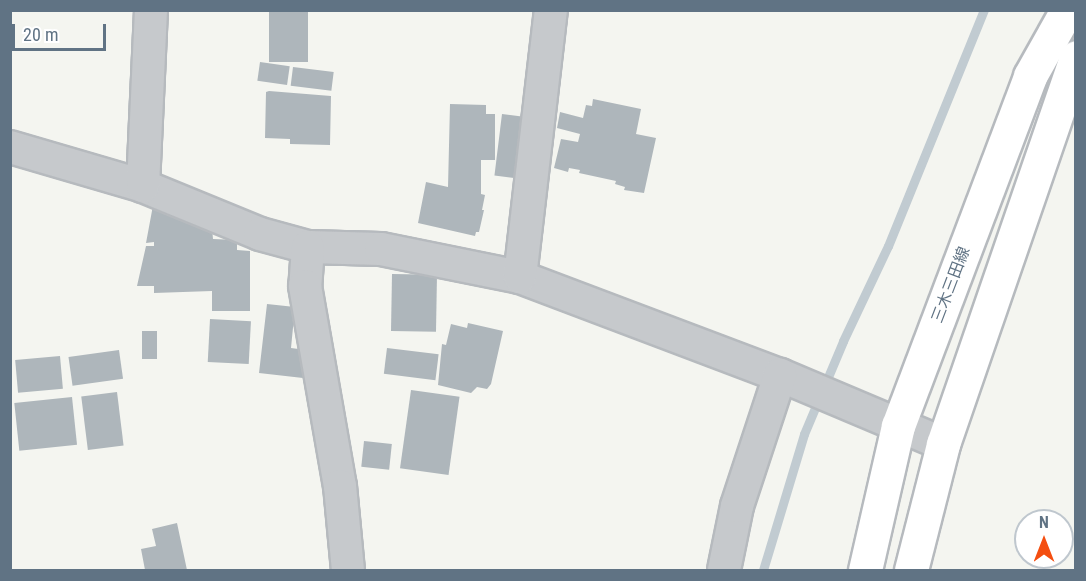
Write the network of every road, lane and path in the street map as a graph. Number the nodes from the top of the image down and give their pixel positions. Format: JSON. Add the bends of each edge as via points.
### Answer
{"nodes":[{"id":1,"x":151,"y":10,"type":"edge"},
{"id":2,"x":550,"y":10,"type":"edge"},
{"id":3,"x":1067,"y":10,"type":"edge"},
{"id":4,"x":1076,"y":57,"type":"edge"},
{"id":5,"x":1030,"y":75,"type":"junction"},
{"id":6,"x":1070,"y":90,"type":"edge"},
{"id":7,"x":10,"y":147,"type":"edge"},
{"id":8,"x":143,"y":186,"type":"junction"},
{"id":9,"x":308,"y":247,"type":"junction"},
{"id":10,"x":520,"y":277,"type":"junction"},
{"id":11,"x":788,"y":379,"type":"junction"},
{"id":12,"x":898,"y":426,"type":"junction"},
{"id":13,"x":942,"y":444,"type":"junction"},
{"id":14,"x":348,"y":570,"type":"edge"},
{"id":15,"x":724,"y":570,"type":"edge"},
{"id":16,"x":865,"y":570,"type":"edge"},
{"id":17,"x":911,"y":570,"type":"edge"}],
"edges":[{"from":1,"to":8,"type":"street"},
{"from":2,"to":10,"type":"street"},
{"from":3,"to":5,"type":"main road","name":"三木三田線"},
{"from":4,"to":6,"type":"main road"},
{"from":5,"to":6,"type":"street"},
{"from":5,"to":12,"type":"main road","name":"三木三田線"},
{"from":6,"to":13,"type":"main road"},
{"from":7,"to":8,"type":"street"},
{"from":8,"to":9,"type":"street","via":[[260,234]]},
{"from":9,"to":10,"type":"street","via":[[381,249]]},
{"from":9,"to":14,"type":"street","via":[[305,286],[340,486]]},
{"from":10,"to":11,"type":"street"},
{"from":11,"to":12,"type":"street"},
{"from":11,"to":15,"type":"street","via":[[737,506]]},
{"from":12,"to":13,"type":"street"},
{"from":12,"to":16,"type":"main road","name":"三木三田線"},
{"from":13,"to":17,"type":"main road"}]}
